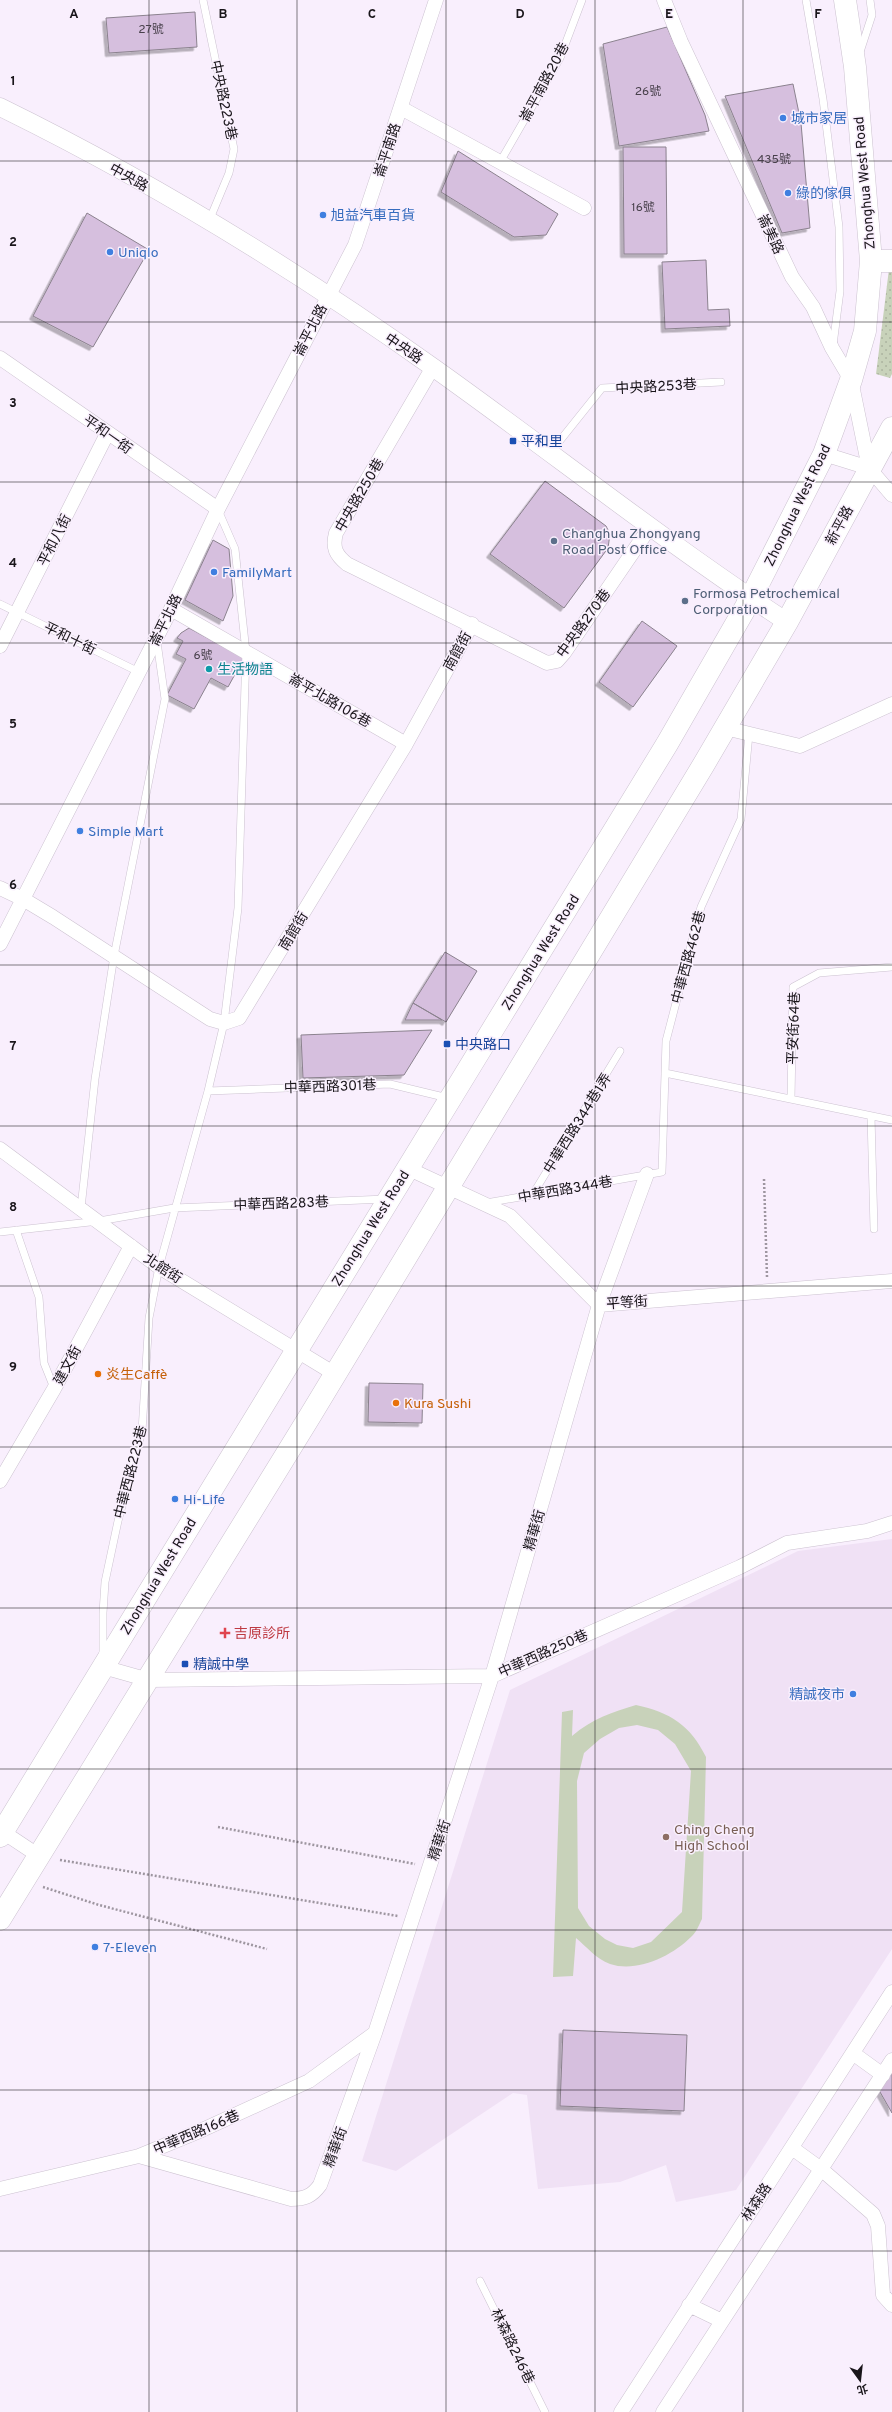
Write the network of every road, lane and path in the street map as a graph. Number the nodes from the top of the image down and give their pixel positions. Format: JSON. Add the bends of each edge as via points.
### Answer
{"nodes":[{"id":1,"x":203,"y":0,"type":"edge"},
{"id":2,"x":436,"y":0,"type":"edge"},
{"id":3,"x":582,"y":0,"type":"edge"},
{"id":4,"x":664,"y":0,"type":"edge"},
{"id":5,"x":806,"y":0,"type":"edge"},
{"id":6,"x":845,"y":0,"type":"edge"},
{"id":7,"x":870,"y":0,"type":"edge"},
{"id":8,"x":855,"y":67,"type":"junction"},
{"id":9,"x":0,"y":107,"type":"edge"},
{"id":10,"x":401,"y":108,"type":"junction"},
{"id":11,"x":500,"y":162,"type":"junction"},
{"id":12,"x":584,"y":208,"type":"dead end"},
{"id":13,"x":208,"y":221,"type":"junction"},
{"id":14,"x":871,"y":261,"type":"junction"},
{"id":15,"x":892,"y":261,"type":"edge"},
{"id":16,"x":328,"y":295,"type":"junction"},
{"id":17,"x":832,"y":348,"type":"junction"},
{"id":18,"x":0,"y":358,"type":"edge"},
{"id":19,"x":433,"y":367,"type":"junction"},
{"id":20,"x":851,"y":380,"type":"junction"},
{"id":21,"x":721,"y":382,"type":"dead end"},
{"id":22,"x":892,"y":428,"type":"edge"},
{"id":23,"x":107,"y":434,"type":"junction"},
{"id":24,"x":550,"y":453,"type":"junction"},
{"id":25,"x":824,"y":454,"type":"junction"},
{"id":26,"x":869,"y":468,"type":"junction"},
{"id":27,"x":892,"y":495,"type":"edge"},
{"id":28,"x":218,"y":509,"type":"junction"},
{"id":29,"x":650,"y":527,"type":"junction"},
{"id":30,"x":751,"y":598,"type":"junction"},
{"id":31,"x":0,"y":604,"type":"edge"},
{"id":32,"x":171,"y":609,"type":"junction"},
{"id":33,"x":17,"y":612,"type":"junction"},
{"id":34,"x":787,"y":622,"type":"junction"},
{"id":35,"x":472,"y":624,"type":"junction"},
{"id":36,"x":156,"y":639,"type":"junction"},
{"id":37,"x":0,"y":646,"type":"edge"},
{"id":38,"x":246,"y":652,"type":"junction"},
{"id":39,"x":139,"y":672,"type":"junction"},
{"id":40,"x":892,"y":704,"type":"edge"},
{"id":41,"x":725,"y":728,"type":"junction"},
{"id":42,"x":749,"y":734,"type":"junction"},
{"id":43,"x":406,"y":744,"type":"junction"},
{"id":44,"x":0,"y":888,"type":"edge"},
{"id":45,"x":23,"y":899,"type":"junction"},
{"id":46,"x":0,"y":944,"type":"edge"},
{"id":47,"x":114,"y":956,"type":"junction"},
{"id":48,"x":892,"y":968,"type":"edge"},
{"id":49,"x":224,"y":1022,"type":"junction"},
{"id":50,"x":620,"y":1051,"type":"dead end"},
{"id":51,"x":665,"y":1073,"type":"junction"},
{"id":52,"x":208,"y":1091,"type":"junction"},
{"id":53,"x":450,"y":1098,"type":"junction"},
{"id":54,"x":791,"y":1099,"type":"junction"},
{"id":55,"x":871,"y":1116,"type":"junction"},
{"id":56,"x":892,"y":1120,"type":"edge"},
{"id":57,"x":0,"y":1150,"type":"edge"},
{"id":58,"x":407,"y":1168,"type":"junction"},
{"id":59,"x":646,"y":1174,"type":"junction"},
{"id":60,"x":764,"y":1179,"type":"dead end"},
{"id":61,"x":449,"y":1187,"type":"junction"},
{"id":62,"x":533,"y":1194,"type":"junction"},
{"id":63,"x":388,"y":1199,"type":"junction"},
{"id":64,"x":482,"y":1203,"type":"junction"},
{"id":65,"x":81,"y":1208,"type":"junction"},
{"id":66,"x":174,"y":1208,"type":"junction"},
{"id":67,"x":99,"y":1221,"type":"junction"},
{"id":68,"x":874,"y":1229,"type":"dead end"},
{"id":69,"x":16,"y":1230,"type":"junction"},
{"id":70,"x":0,"y":1232,"type":"edge"},
{"id":71,"x":131,"y":1246,"type":"junction"},
{"id":72,"x":159,"y":1267,"type":"junction"},
{"id":73,"x":892,"y":1281,"type":"edge"},
{"id":74,"x":767,"y":1291,"type":"junction"},
{"id":75,"x":600,"y":1305,"type":"junction"},
{"id":76,"x":295,"y":1350,"type":"junction"},
{"id":77,"x":335,"y":1374,"type":"junction"},
{"id":78,"x":54,"y":1389,"type":"junction"},
{"id":79,"x":0,"y":1481,"type":"edge"},
{"id":80,"x":892,"y":1523,"type":"edge"},
{"id":81,"x":103,"y":1667,"type":"junction"},
{"id":82,"x":492,"y":1676,"type":"junction"},
{"id":83,"x":148,"y":1680,"type":"junction"},
{"id":84,"x":218,"y":1827,"type":"dead end"},
{"id":85,"x":1,"y":1832,"type":"edge"},
{"id":86,"x":39,"y":1856,"type":"junction"},
{"id":87,"x":430,"y":1867,"type":"junction"},
{"id":88,"x":23,"y":1881,"type":"junction"},
{"id":89,"x":0,"y":1919,"type":"edge"},
{"id":90,"x":413,"y":1919,"type":"junction"},
{"id":91,"x":267,"y":1949,"type":"dead end"},
{"id":92,"x":892,"y":1992,"type":"edge"},
{"id":93,"x":375,"y":2033,"type":"junction"},
{"id":94,"x":854,"y":2054,"type":"junction"},
{"id":95,"x":892,"y":2060,"type":"edge"},
{"id":96,"x":883,"y":2075,"type":"junction"},
{"id":97,"x":792,"y":2148,"type":"junction"},
{"id":98,"x":139,"y":2156,"type":"junction"},
{"id":99,"x":821,"y":2169,"type":"junction"},
{"id":100,"x":0,"y":2189,"type":"edge"},
{"id":101,"x":480,"y":2281,"type":"dead end"},
{"id":102,"x":689,"y":2305,"type":"junction"},
{"id":103,"x":892,"y":2305,"type":"edge"},
{"id":104,"x":722,"y":2321,"type":"junction"},
{"id":105,"x":546,"y":2412,"type":"edge"},
{"id":106,"x":621,"y":2412,"type":"edge"},
{"id":107,"x":663,"y":2412,"type":"edge"}],
"edges":[{"from":1,"to":13,"type":"lane","name":"中央路223巷","via":[[234,149],[229,173]]},
{"from":2,"to":10,"type":"street","name":"崙平南路"},
{"from":3,"to":11,"type":"lane","name":"崙平南路20巷","via":[[560,58]]},
{"from":4,"to":17,"type":"street","name":"崙美路","via":[[681,42],[792,277],[814,307]]},
{"from":5,"to":17,"type":"lane","via":[[823,99],[839,227],[840,291]]},
{"from":6,"to":8,"type":"main road","name":"Zhonghua West Road"},
{"from":7,"to":8,"type":"lane","via":[[872,15]]},
{"from":8,"to":14,"type":"main road","name":"Zhonghua West Road"},
{"from":9,"to":13,"type":"street","name":"中央路"},
{"from":10,"to":11,"type":"street"},
{"from":10,"to":16,"type":"street","name":"崙平南路","via":[[356,245]]},
{"from":11,"to":12,"type":"street"},
{"from":13,"to":16,"type":"street","name":"中央路"},
{"from":14,"to":15,"type":"main road"},
{"from":14,"to":20,"type":"main road","name":"Zhonghua West Road","via":[[865,331]]},
{"from":16,"to":19,"type":"street","name":"中央路"},
{"from":16,"to":28,"type":"street","name":"崙平北路"},
{"from":17,"to":20,"type":"street","name":"崙美路"},
{"from":18,"to":23,"type":"street","name":"平和一街"},
{"from":19,"to":24,"type":"street","name":"中央路"},
{"from":19,"to":35,"type":"street","name":"中央路250巷","via":[[336,533],[333,544],[338,556],[347,564]]},
{"from":20,"to":25,"type":"main road","name":"Zhonghua West Road"},
{"from":20,"to":26,"type":"street","name":"崙美路"},
{"from":21,"to":24,"type":"lane","name":"中央路253巷","via":[[602,388]]},
{"from":22,"to":26,"type":"main road","name":"新平路"},
{"from":23,"to":28,"type":"street","name":"平和一街"},
{"from":23,"to":33,"type":"street","name":"平和八街"},
{"from":24,"to":29,"type":"street","name":"中央路"},
{"from":25,"to":26,"type":"street"},
{"from":25,"to":30,"type":"main road","name":"Zhonghua West Road"},
{"from":26,"to":27,"type":"street"},
{"from":26,"to":34,"type":"main road","name":"新平路"},
{"from":28,"to":32,"type":"street","name":"崙平北路"},
{"from":28,"to":38,"type":"lane","name":"中華西路223巷","via":[[235,549]]},
{"from":29,"to":30,"type":"street","name":"中央路"},
{"from":29,"to":35,"type":"street","name":"中央路270巷","via":[[556,661],[547,663]]},
{"from":30,"to":34,"type":"street","name":"中央路"},
{"from":30,"to":53,"type":"main road","name":"Zhonghua West Road","via":[[667,744]]},
{"from":31,"to":33,"type":"lane","name":"平和十街"},
{"from":32,"to":36,"type":"street","name":"崙平北路"},
{"from":32,"to":38,"type":"street","name":"崙平北路106巷"},
{"from":33,"to":37,"type":"street","name":"平和八街"},
{"from":33,"to":39,"type":"lane","name":"平和十街"},
{"from":34,"to":41,"type":"main road"},
{"from":35,"to":43,"type":"street","name":"南館街"},
{"from":36,"to":39,"type":"street","name":"崙平北路"},
{"from":36,"to":47,"type":"lane","via":[[165,699]]},
{"from":38,"to":43,"type":"street","name":"崙平北路106巷"},
{"from":38,"to":49,"type":"lane","name":"中華西路223巷","via":[[238,908]]},
{"from":39,"to":45,"type":"street","name":"崙平北路"},
{"from":40,"to":42,"type":"street","via":[[800,746]]},
{"from":41,"to":42,"type":"street"},
{"from":41,"to":61,"type":"main road"},
{"from":42,"to":51,"type":"lane","name":"中華西路462巷","via":[[741,819],[701,907],[666,1041]]},
{"from":43,"to":49,"type":"street","name":"南館街","via":[[246,1010],[239,1018]]},
{"from":44,"to":45,"type":"street"},
{"from":45,"to":46,"type":"street","name":"崙平北路"},
{"from":45,"to":47,"type":"street"},
{"from":47,"to":49,"type":"street","via":[[210,1019]]},
{"from":47,"to":65,"type":"lane","via":[[95,1079]]},
{"from":48,"to":54,"type":"lane","name":"平安街64巷","via":[[819,973],[793,987]]},
{"from":49,"to":52,"type":"lane","name":"中華西路223巷"},
{"from":50,"to":62,"type":"lane","name":"中華西路344巷1弄"},
{"from":51,"to":54,"type":"lane"},
{"from":51,"to":59,"type":"lane","name":"中華西路462巷","via":[[662,1172]]},
{"from":52,"to":53,"type":"lane","name":"中華西路301巷","via":[[390,1084]]},
{"from":52,"to":66,"type":"lane","name":"中華西路223巷"},
{"from":53,"to":58,"type":"main road","name":"Zhonghua West Road"},
{"from":54,"to":55,"type":"lane"},
{"from":55,"to":56,"type":"lane"},
{"from":55,"to":68,"type":"lane"},
{"from":57,"to":65,"type":"street","name":"北館街"},
{"from":58,"to":61,"type":"street","name":"平等街"},
{"from":58,"to":63,"type":"main road","name":"Zhonghua West Road"},
{"from":59,"to":62,"type":"lane","name":"中華西路344巷"},
{"from":59,"to":75,"type":"street","name":"精華街"},
{"from":60,"to":74,"type":"path"},
{"from":61,"to":64,"type":"street","name":"平等街"},
{"from":61,"to":77,"type":"main road"},
{"from":62,"to":64,"type":"lane","name":"中華西路344巷"},
{"from":63,"to":66,"type":"lane","name":"中華西路283巷"},
{"from":63,"to":76,"type":"main road","name":"Zhonghua West Road"},
{"from":64,"to":75,"type":"street","name":"平等街","via":[[510,1216]]},
{"from":65,"to":67,"type":"street","name":"北館街"},
{"from":66,"to":67,"type":"lane","name":"中華西路283巷"},
{"from":66,"to":72,"type":"lane","name":"中華西路223巷"},
{"from":67,"to":69,"type":"lane"},
{"from":67,"to":71,"type":"street","name":"北館街"},
{"from":69,"to":70,"type":"lane"},
{"from":69,"to":78,"type":"lane","via":[[39,1297],[44,1363]]},
{"from":71,"to":72,"type":"street","name":"北館街"},
{"from":71,"to":78,"type":"street","name":"建文街"},
{"from":72,"to":76,"type":"street","name":"北館街"},
{"from":72,"to":81,"type":"lane","name":"中華西路223巷","via":[[149,1318],[142,1431],[105,1582],[102,1613]]},
{"from":73,"to":74,"type":"street","name":"平等街"},
{"from":74,"to":75,"type":"street","name":"平等街"},
{"from":75,"to":82,"type":"street","name":"精華街"},
{"from":76,"to":77,"type":"street","name":"北館街"},
{"from":76,"to":81,"type":"main road","name":"Zhonghua West Road"},
{"from":77,"to":83,"type":"main road"},
{"from":78,"to":79,"type":"street","name":"建文街"},
{"from":80,"to":82,"type":"street","name":"中華西路250巷","via":[[867,1531],[787,1543],[740,1567]]},
{"from":81,"to":83,"type":"street","name":"中華西路250巷"},
{"from":81,"to":85,"type":"main road","name":"Zhonghua West Road"},
{"from":82,"to":83,"type":"street","name":"中華西路250巷"},
{"from":82,"to":87,"type":"street","name":"精華街"},
{"from":83,"to":86,"type":"main road"},
{"from":84,"to":87,"type":"path"},
{"from":85,"to":86,"type":"street"},
{"from":86,"to":88,"type":"main road"},
{"from":86,"to":90,"type":"path"},
{"from":87,"to":90,"type":"street","name":"精華街"},
{"from":88,"to":89,"type":"main road"},
{"from":88,"to":91,"type":"path","via":[[99,1905]]},
{"from":90,"to":93,"type":"street","name":"精華街"},
{"from":92,"to":94,"type":"street","name":"林森路"},
{"from":93,"to":98,"type":"street","name":"中華西路166巷","via":[[309,2081],[240,2114]]},
{"from":93,"to":98,"type":"street","name":"精華街","via":[[324,2177],[313,2195],[303,2199],[283,2198]]},
{"from":94,"to":96,"type":"street"},
{"from":94,"to":97,"type":"street","name":"林森路"},
{"from":95,"to":96,"type":"street"},
{"from":96,"to":99,"type":"street"},
{"from":97,"to":99,"type":"street"},
{"from":97,"to":102,"type":"street","name":"林森路"},
{"from":98,"to":100,"type":"street","name":"中華西路166巷"},
{"from":99,"to":103,"type":"street","via":[[873,2214],[878,2226],[883,2295]]},
{"from":99,"to":104,"type":"street"},
{"from":101,"to":105,"type":"lane","name":"林森路246巷"},
{"from":102,"to":104,"type":"street"},
{"from":102,"to":106,"type":"street","name":"林森路"},
{"from":104,"to":107,"type":"street"}]}
